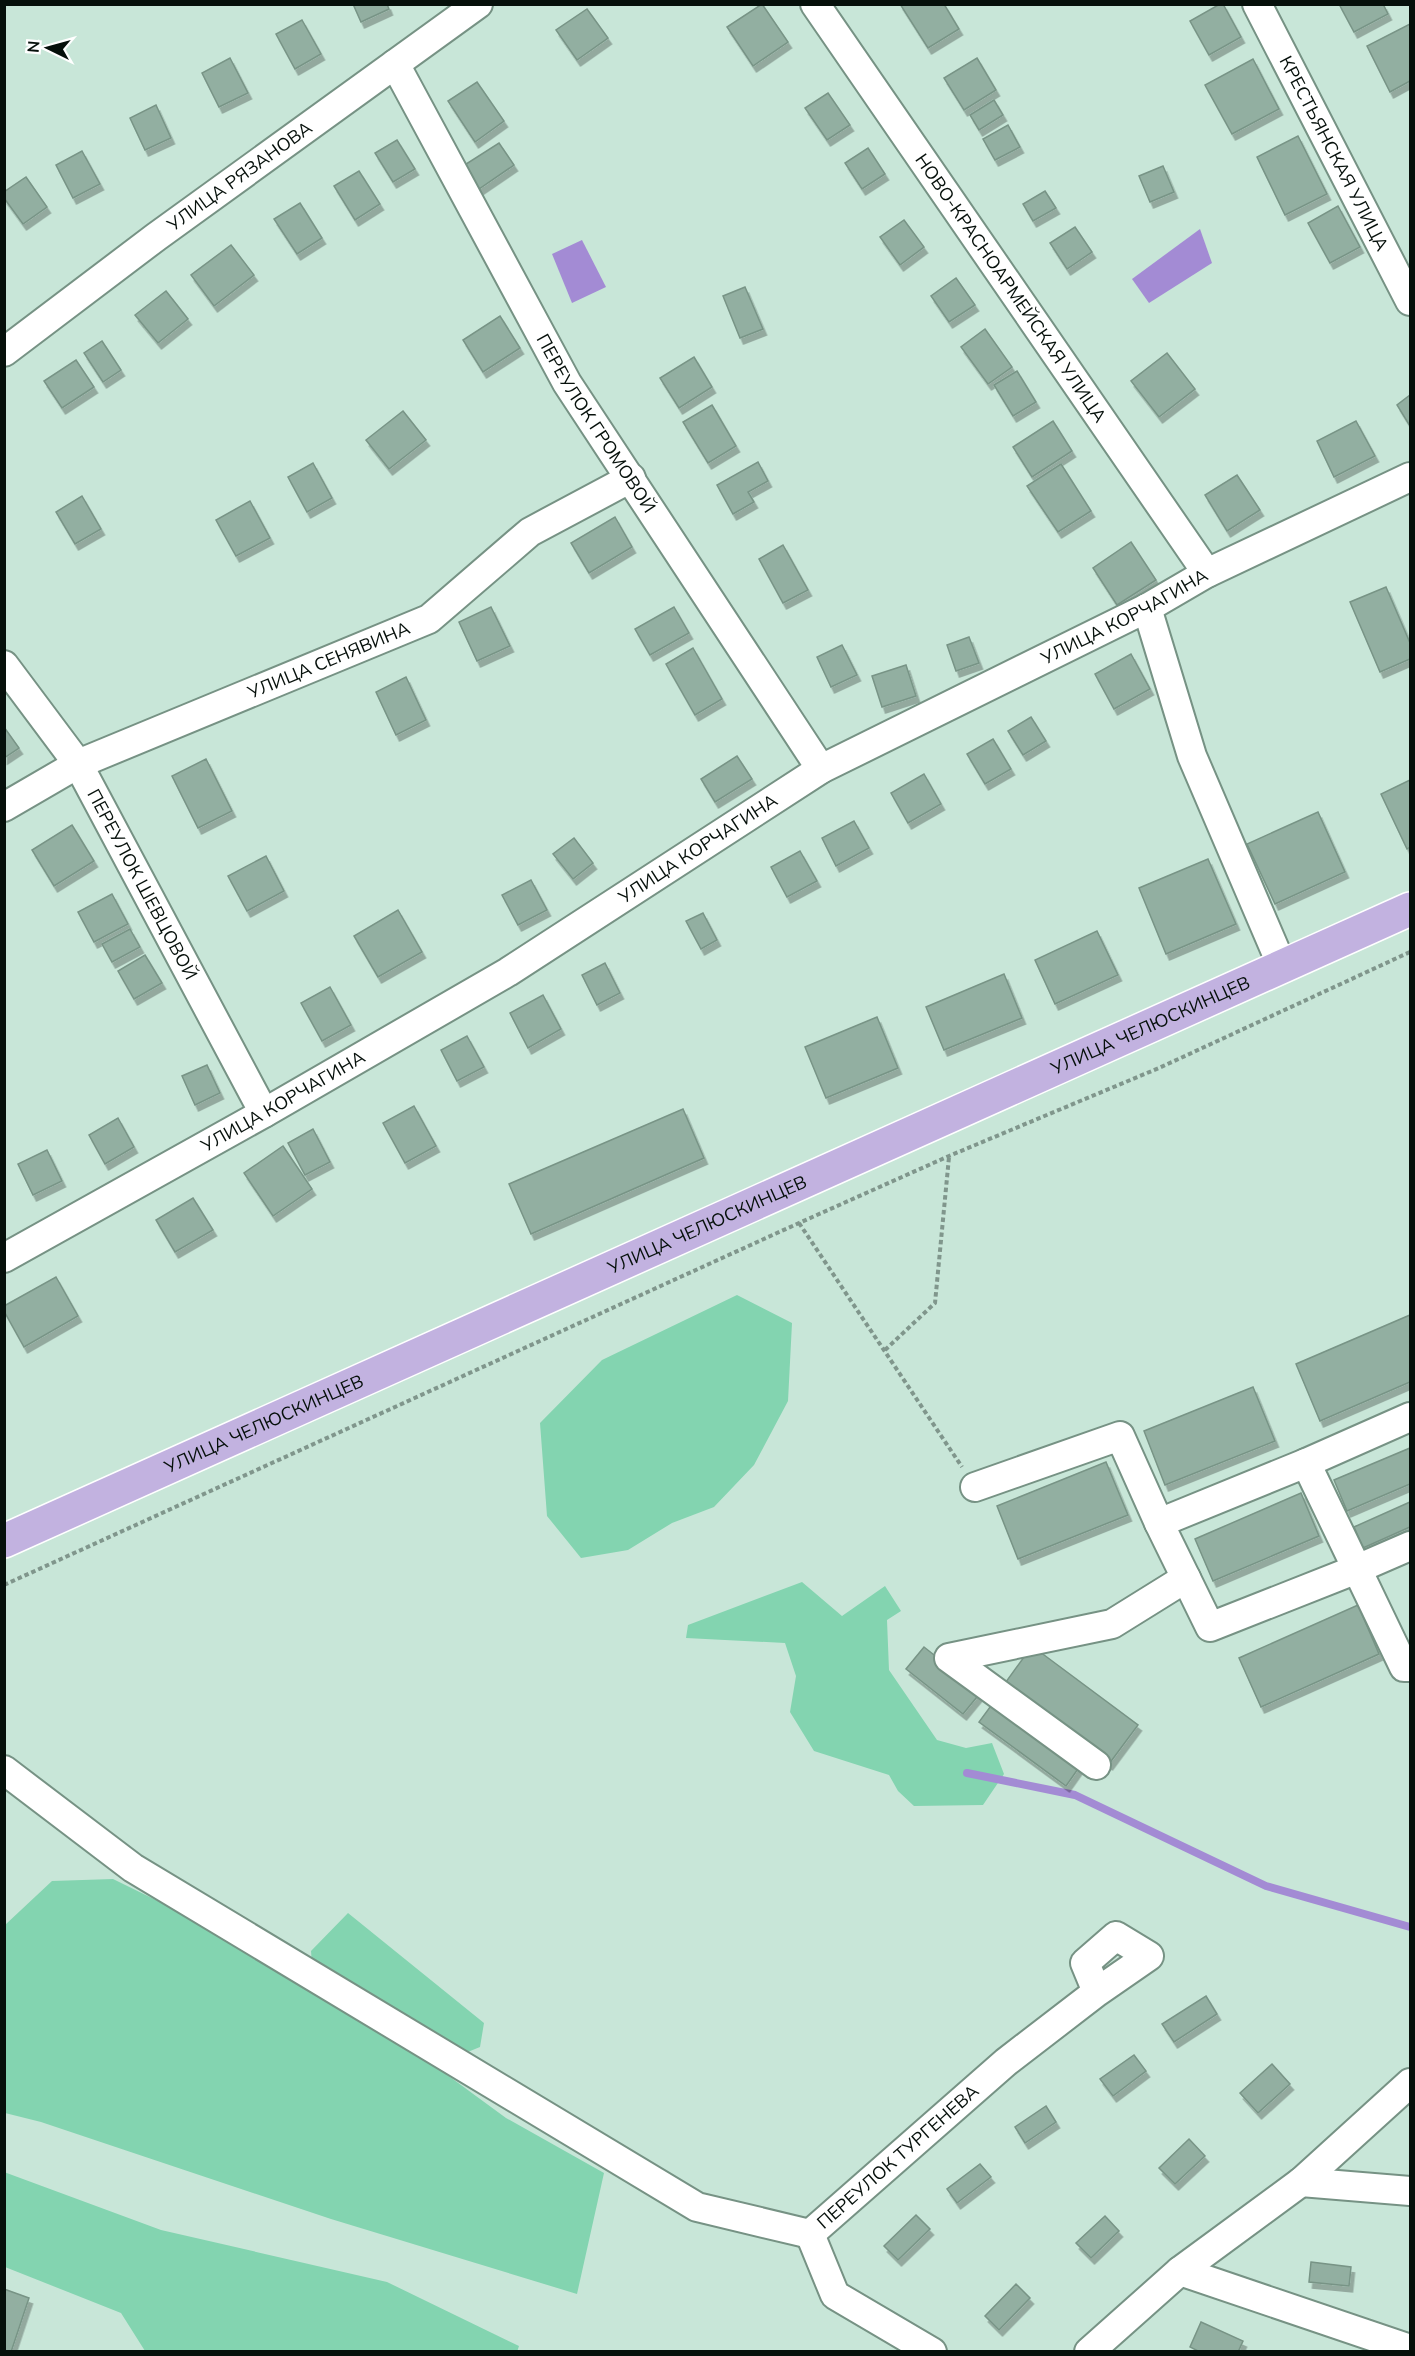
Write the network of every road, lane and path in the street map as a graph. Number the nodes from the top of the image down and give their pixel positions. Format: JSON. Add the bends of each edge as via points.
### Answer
{"nodes":[{"id":1,"x":478,"y":4,"type":"edge"},
{"id":2,"x":815,"y":4,"type":"edge"},
{"id":3,"x":1257,"y":4,"type":"edge"},
{"id":4,"x":396,"y":64,"type":"junction"},
{"id":5,"x":1410,"y":301,"type":"edge"},
{"id":6,"x":4,"y":352,"type":"edge"},
{"id":7,"x":1410,"y":477,"type":"edge"},
{"id":8,"x":631,"y":478,"type":"junction"},
{"id":9,"x":1207,"y":573,"type":"junction"},
{"id":10,"x":1147,"y":608,"type":"junction"},
{"id":11,"x":4,"y":665,"type":"edge"},
{"id":12,"x":78,"y":764,"type":"junction"},
{"id":13,"x":821,"y":769,"type":"junction"},
{"id":14,"x":4,"y":807,"type":"edge"},
{"id":15,"x":1410,"y":909,"type":"edge"},
{"id":16,"x":1410,"y":952,"type":"edge"},
{"id":17,"x":1282,"y":966,"type":"junction"},
{"id":18,"x":264,"y":1113,"type":"junction"},
{"id":19,"x":949,"y":1156,"type":"junction"},
{"id":20,"x":799,"y":1223,"type":"junction"},
{"id":21,"x":4,"y":1258,"type":"edge"},
{"id":22,"x":885,"y":1350,"type":"junction"},
{"id":23,"x":1410,"y":1417,"type":"edge"},
{"id":24,"x":1306,"y":1463,"type":"junction"},
{"id":25,"x":975,"y":1487,"type":"joint"},
{"id":26,"x":1159,"y":1523,"type":"junction"},
{"id":27,"x":4,"y":1541,"type":"edge"},
{"id":28,"x":1410,"y":1546,"type":"edge"},
{"id":29,"x":1357,"y":1569,"type":"junction"},
{"id":30,"x":1186,"y":1578,"type":"junction"},
{"id":31,"x":4,"y":1586,"type":"edge"},
{"id":32,"x":1410,"y":1667,"type":"edge"},
{"id":33,"x":1096,"y":1765,"type":"dead end"},
{"id":34,"x":4,"y":1770,"type":"edge"},
{"id":35,"x":1097,"y":1992,"type":"dead end"},
{"id":36,"x":1410,"y":2083,"type":"edge"},
{"id":37,"x":1301,"y":2182,"type":"junction"},
{"id":38,"x":1410,"y":2191,"type":"edge"},
{"id":39,"x":810,"y":2234,"type":"junction"},
{"id":40,"x":1180,"y":2271,"type":"junction"},
{"id":41,"x":1410,"y":2349,"type":"edge"},
{"id":42,"x":932,"y":2352,"type":"edge"},
{"id":43,"x":1089,"y":2352,"type":"edge"}],
"edges":[{"from":1,"to":4,"type":"street","name":"УЛИЦА РЯЗАНОВА"},
{"from":2,"to":9,"type":"street","name":"НОВО-КРАСНОАРМЕЙСКАЯ УЛИЦА"},
{"from":3,"to":5,"type":"street","name":"КРЕСТЬЯНСКАЯ УЛИЦА"},
{"from":4,"to":6,"type":"street","name":"УЛИЦА РЯЗАНОВА"},
{"from":4,"to":8,"type":"street","name":"ПЕРЕУЛОК ГРОМОВОЙ","via":[[567,383]]},
{"from":7,"to":9,"type":"street","name":"УЛИЦА КОРЧАГИНА"},
{"from":8,"to":12,"type":"street","name":"УЛИЦА СЕНЯВИНА","via":[[530,532],[429,619]]},
{"from":8,"to":13,"type":"street","name":"ПЕРЕУЛОК ГРОМОВОЙ"},
{"from":9,"to":10,"type":"street","name":"УЛИЦА КОРЧАГИНА"},
{"from":10,"to":13,"type":"street","name":"УЛИЦА КОРЧАГИНА"},
{"from":10,"to":17,"type":"street","via":[[1192,756]]},
{"from":11,"to":12,"type":"street","name":"ПЕРЕУЛОК ШЕВЦОВОЙ"},
{"from":12,"to":14,"type":"street","name":"УЛИЦА СЕНЯВИНА"},
{"from":12,"to":18,"type":"street","name":"ПЕРЕУЛОК ШЕВЦОВОЙ"},
{"from":13,"to":18,"type":"street","name":"УЛИЦА КОРЧАГИНА","via":[[508,972]]},
{"from":15,"to":17,"type":"main road","name":"УЛИЦА ЧЕЛЮСКИНЦЕВ"},
{"from":16,"to":19,"type":"path","via":[[1159,1068]]},
{"from":17,"to":27,"type":"main road","name":"УЛИЦА ЧЕЛЮСКИНЦЕВ"},
{"from":18,"to":21,"type":"street","name":"УЛИЦА КОРЧАГИНА"},
{"from":19,"to":20,"type":"path"},
{"from":19,"to":22,"type":"path","via":[[935,1304]]},
{"from":20,"to":22,"type":"path"},
{"from":20,"to":31,"type":"path"},
{"from":22,"to":25,"type":"path"},
{"from":23,"to":24,"type":"street"},
{"from":24,"to":26,"type":"street"},
{"from":24,"to":29,"type":"street"},
{"from":25,"to":26,"type":"street","via":[[1120,1436]]},
{"from":26,"to":30,"type":"street"},
{"from":28,"to":29,"type":"street"},
{"from":29,"to":30,"type":"street","via":[[1210,1627]]},
{"from":29,"to":32,"type":"street","via":[[1404,1667]]},
{"from":30,"to":33,"type":"street","via":[[1112,1624],[949,1658]]},
{"from":34,"to":39,"type":"street","via":[[132,1868],[697,2207]]},
{"from":35,"to":39,"type":"street","name":"ПЕРЕУЛОК ТУРГЕНЕВА","via":[[1006,2062]]},
{"from":36,"to":37,"type":"street"},
{"from":37,"to":38,"type":"street"},
{"from":37,"to":40,"type":"street"},
{"from":39,"to":42,"type":"street","name":"ПЕРЕУЛОК ТУРГЕНЕВА","via":[[835,2295]]},
{"from":40,"to":41,"type":"street"},
{"from":40,"to":43,"type":"street"}]}
